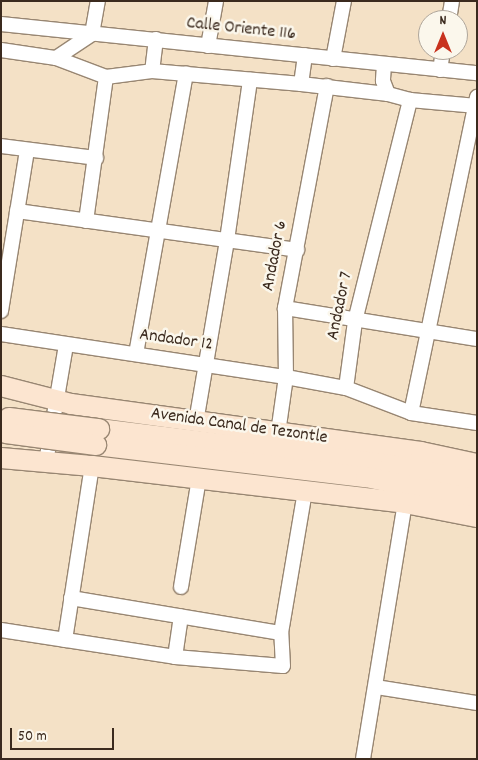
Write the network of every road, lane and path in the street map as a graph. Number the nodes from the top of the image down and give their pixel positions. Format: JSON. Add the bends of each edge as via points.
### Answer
{"nodes":[{"id":1,"x":98,"y":1,"type":"edge"},
{"id":2,"x":216,"y":1,"type":"edge"},
{"id":3,"x":344,"y":1,"type":"edge"},
{"id":4,"x":1,"y":24,"type":"edge"},
{"id":5,"x":92,"y":34,"type":"junction"},
{"id":6,"x":156,"y":39,"type":"junction"},
{"id":7,"x":208,"y":46,"type":"junction"},
{"id":8,"x":1,"y":50,"type":"edge"},
{"id":9,"x":305,"y":55,"type":"junction"},
{"id":10,"x":56,"y":58,"type":"junction"},
{"id":11,"x":333,"y":59,"type":"junction"},
{"id":12,"x":442,"y":60,"type":"edge"},
{"id":13,"x":384,"y":65,"type":"junction"},
{"id":14,"x":440,"y":70,"type":"junction"},
{"id":15,"x":152,"y":71,"type":"junction"},
{"id":16,"x":186,"y":73,"type":"junction"},
{"id":17,"x":477,"y":73,"type":"edge"},
{"id":18,"x":106,"y":77,"type":"junction"},
{"id":19,"x":250,"y":80,"type":"junction"},
{"id":20,"x":301,"y":84,"type":"junction"},
{"id":21,"x":327,"y":86,"type":"junction"},
{"id":22,"x":388,"y":94,"type":"junction"},
{"id":23,"x":410,"y":100,"type":"junction"},
{"id":24,"x":476,"y":103,"type":"edge"},
{"id":25,"x":1,"y":146,"type":"edge"},
{"id":26,"x":28,"y":150,"type":"junction"},
{"id":27,"x":96,"y":158,"type":"junction"},
{"id":28,"x":17,"y":211,"type":"junction"},
{"id":29,"x":86,"y":221,"type":"junction"},
{"id":30,"x":157,"y":230,"type":"junction"},
{"id":31,"x":227,"y":240,"type":"junction"},
{"id":32,"x":297,"y":250,"type":"junction"},
{"id":33,"x":285,"y":308,"type":"junction"},
{"id":34,"x":1,"y":311,"type":"edge"},
{"id":35,"x":355,"y":321,"type":"junction"},
{"id":36,"x":430,"y":331,"type":"junction"},
{"id":37,"x":1,"y":334,"type":"edge"},
{"id":38,"x":477,"y":339,"type":"edge"},
{"id":39,"x":66,"y":345,"type":"junction"},
{"id":40,"x":136,"y":354,"type":"junction"},
{"id":41,"x":204,"y":364,"type":"junction"},
{"id":42,"x":286,"y":377,"type":"junction"},
{"id":43,"x":1,"y":386,"type":"edge"},
{"id":44,"x":346,"y":388,"type":"junction"},
{"id":45,"x":63,"y":402,"type":"junction"},
{"id":46,"x":411,"y":413,"type":"junction"},
{"id":47,"x":1,"y":417,"type":"edge"},
{"id":48,"x":196,"y":422,"type":"junction"},
{"id":49,"x":477,"y":423,"type":"edge"},
{"id":50,"x":1,"y":433,"type":"edge"},
{"id":51,"x":278,"y":433,"type":"junction"},
{"id":52,"x":97,"y":437,"type":"junction"},
{"id":53,"x":1,"y":458,"type":"edge"},
{"id":54,"x":46,"y":462,"type":"junction"},
{"id":55,"x":69,"y":464,"type":"junction"},
{"id":56,"x":477,"y":464,"type":"edge"},
{"id":57,"x":92,"y":466,"type":"junction"},
{"id":58,"x":199,"y":478,"type":"junction"},
{"id":59,"x":477,"y":481,"type":"edge"},
{"id":60,"x":304,"y":492,"type":"junction"},
{"id":61,"x":477,"y":500,"type":"edge"},
{"id":62,"x":405,"y":504,"type":"junction"},
{"id":63,"x":477,"y":517,"type":"edge"},
{"id":64,"x":181,"y":587,"type":"dead end"},
{"id":65,"x":71,"y":598,"type":"junction"},
{"id":66,"x":181,"y":616,"type":"junction"},
{"id":67,"x":1,"y":630,"type":"edge"},
{"id":68,"x":281,"y":633,"type":"junction"},
{"id":69,"x":65,"y":640,"type":"junction"},
{"id":70,"x":175,"y":657,"type":"junction"},
{"id":71,"x":376,"y":687,"type":"junction"},
{"id":72,"x":477,"y":702,"type":"edge"},
{"id":73,"x":363,"y":759,"type":"edge"}],
"edges":[{"from":1,"to":5,"type":"street"},
{"from":2,"to":7,"type":"street"},
{"from":3,"to":11,"type":"street"},
{"from":4,"to":5,"type":"street","name":"Calle Oriente 116"},
{"from":5,"to":6,"type":"street","name":"Calle Oriente 116"},
{"from":5,"to":10,"type":"street"},
{"from":6,"to":7,"type":"street","name":"Calle Oriente 116"},
{"from":6,"to":15,"type":"street"},
{"from":7,"to":9,"type":"street","name":"Calle Oriente 116"},
{"from":8,"to":10,"type":"street"},
{"from":9,"to":11,"type":"street","name":"Calle Oriente 116"},
{"from":9,"to":20,"type":"street"},
{"from":10,"to":18,"type":"street"},
{"from":11,"to":13,"type":"street","name":"Calle Oriente 116"},
{"from":12,"to":14,"type":"street"},
{"from":13,"to":14,"type":"street","name":"Calle Oriente 116"},
{"from":13,"to":22,"type":"street","via":[[383,81]]},
{"from":14,"to":17,"type":"street","name":"Calle Oriente 116"},
{"from":15,"to":16,"type":"street"},
{"from":15,"to":18,"type":"street"},
{"from":16,"to":19,"type":"street"},
{"from":16,"to":30,"type":"street"},
{"from":18,"to":27,"type":"street"},
{"from":19,"to":20,"type":"street"},
{"from":19,"to":31,"type":"street"},
{"from":20,"to":21,"type":"street"},
{"from":21,"to":22,"type":"street"},
{"from":21,"to":32,"type":"street","name":"Andador 6"},
{"from":22,"to":23,"type":"street"},
{"from":23,"to":24,"type":"street"},
{"from":23,"to":35,"type":"street","name":"Andador 7"},
{"from":24,"to":36,"type":"street"},
{"from":25,"to":26,"type":"street"},
{"from":26,"to":27,"type":"street"},
{"from":26,"to":28,"type":"street"},
{"from":27,"to":29,"type":"street"},
{"from":28,"to":29,"type":"street"},
{"from":28,"to":34,"type":"street"},
{"from":29,"to":30,"type":"street"},
{"from":30,"to":31,"type":"street"},
{"from":30,"to":40,"type":"street"},
{"from":31,"to":32,"type":"street"},
{"from":31,"to":41,"type":"street"},
{"from":32,"to":33,"type":"street","name":"Andador 6"},
{"from":33,"to":35,"type":"street"},
{"from":33,"to":42,"type":"street","name":"Andador 6"},
{"from":35,"to":36,"type":"street"},
{"from":35,"to":44,"type":"street","name":"Andador 7"},
{"from":36,"to":38,"type":"street"},
{"from":36,"to":46,"type":"street"},
{"from":37,"to":39,"type":"street","name":"Andador 12"},
{"from":39,"to":40,"type":"street","name":"Andador 12"},
{"from":39,"to":45,"type":"street"},
{"from":40,"to":41,"type":"street","name":"Andador 12"},
{"from":41,"to":42,"type":"street","name":"Andador 12"},
{"from":41,"to":48,"type":"street"},
{"from":42,"to":44,"type":"street","name":"Andador 12"},
{"from":42,"to":51,"type":"street","name":"Andador 6"},
{"from":43,"to":45,"type":"main road","name":"Avenida Canal de Tezontle"},
{"from":44,"to":46,"type":"street"},
{"from":45,"to":48,"type":"main road","name":"Avenida Canal de Tezontle"},
{"from":45,"to":54,"type":"street"},
{"from":45,"to":55,"type":"main road"},
{"from":46,"to":49,"type":"street"},
{"from":47,"to":52,"type":"main road","name":"Avenida Canal de Tezontle","bridge":true},
{"from":48,"to":51,"type":"main road","name":"Avenida Canal de Tezontle"},
{"from":50,"to":52,"type":"main road","name":"Avenida Canal de Tezontle","bridge":true},
{"from":51,"to":56,"type":"main road","name":"Avenida Canal de Tezontle","via":[[421,452]]},
{"from":52,"to":59,"type":"main road","name":"Avenida Canal de Tezontle","via":[[391,465]]},
{"from":52,"to":61,"type":"main road","name":"Avenida Canal de Tezontle","via":[[374,478]]},
{"from":53,"to":54,"type":"main road"},
{"from":54,"to":55,"type":"main road"},
{"from":55,"to":57,"type":"main road"},
{"from":57,"to":58,"type":"main road"},
{"from":57,"to":65,"type":"street"},
{"from":58,"to":60,"type":"main road"},
{"from":58,"to":64,"type":"street"},
{"from":60,"to":62,"type":"main road"},
{"from":60,"to":68,"type":"street"},
{"from":62,"to":63,"type":"main road"},
{"from":62,"to":71,"type":"street"},
{"from":65,"to":66,"type":"street"},
{"from":65,"to":69,"type":"street"},
{"from":66,"to":68,"type":"street"},
{"from":66,"to":70,"type":"street"},
{"from":67,"to":69,"type":"street"},
{"from":68,"to":70,"type":"street","via":[[283,666]]},
{"from":69,"to":70,"type":"street"},
{"from":71,"to":72,"type":"street"},
{"from":71,"to":73,"type":"street"}]}
